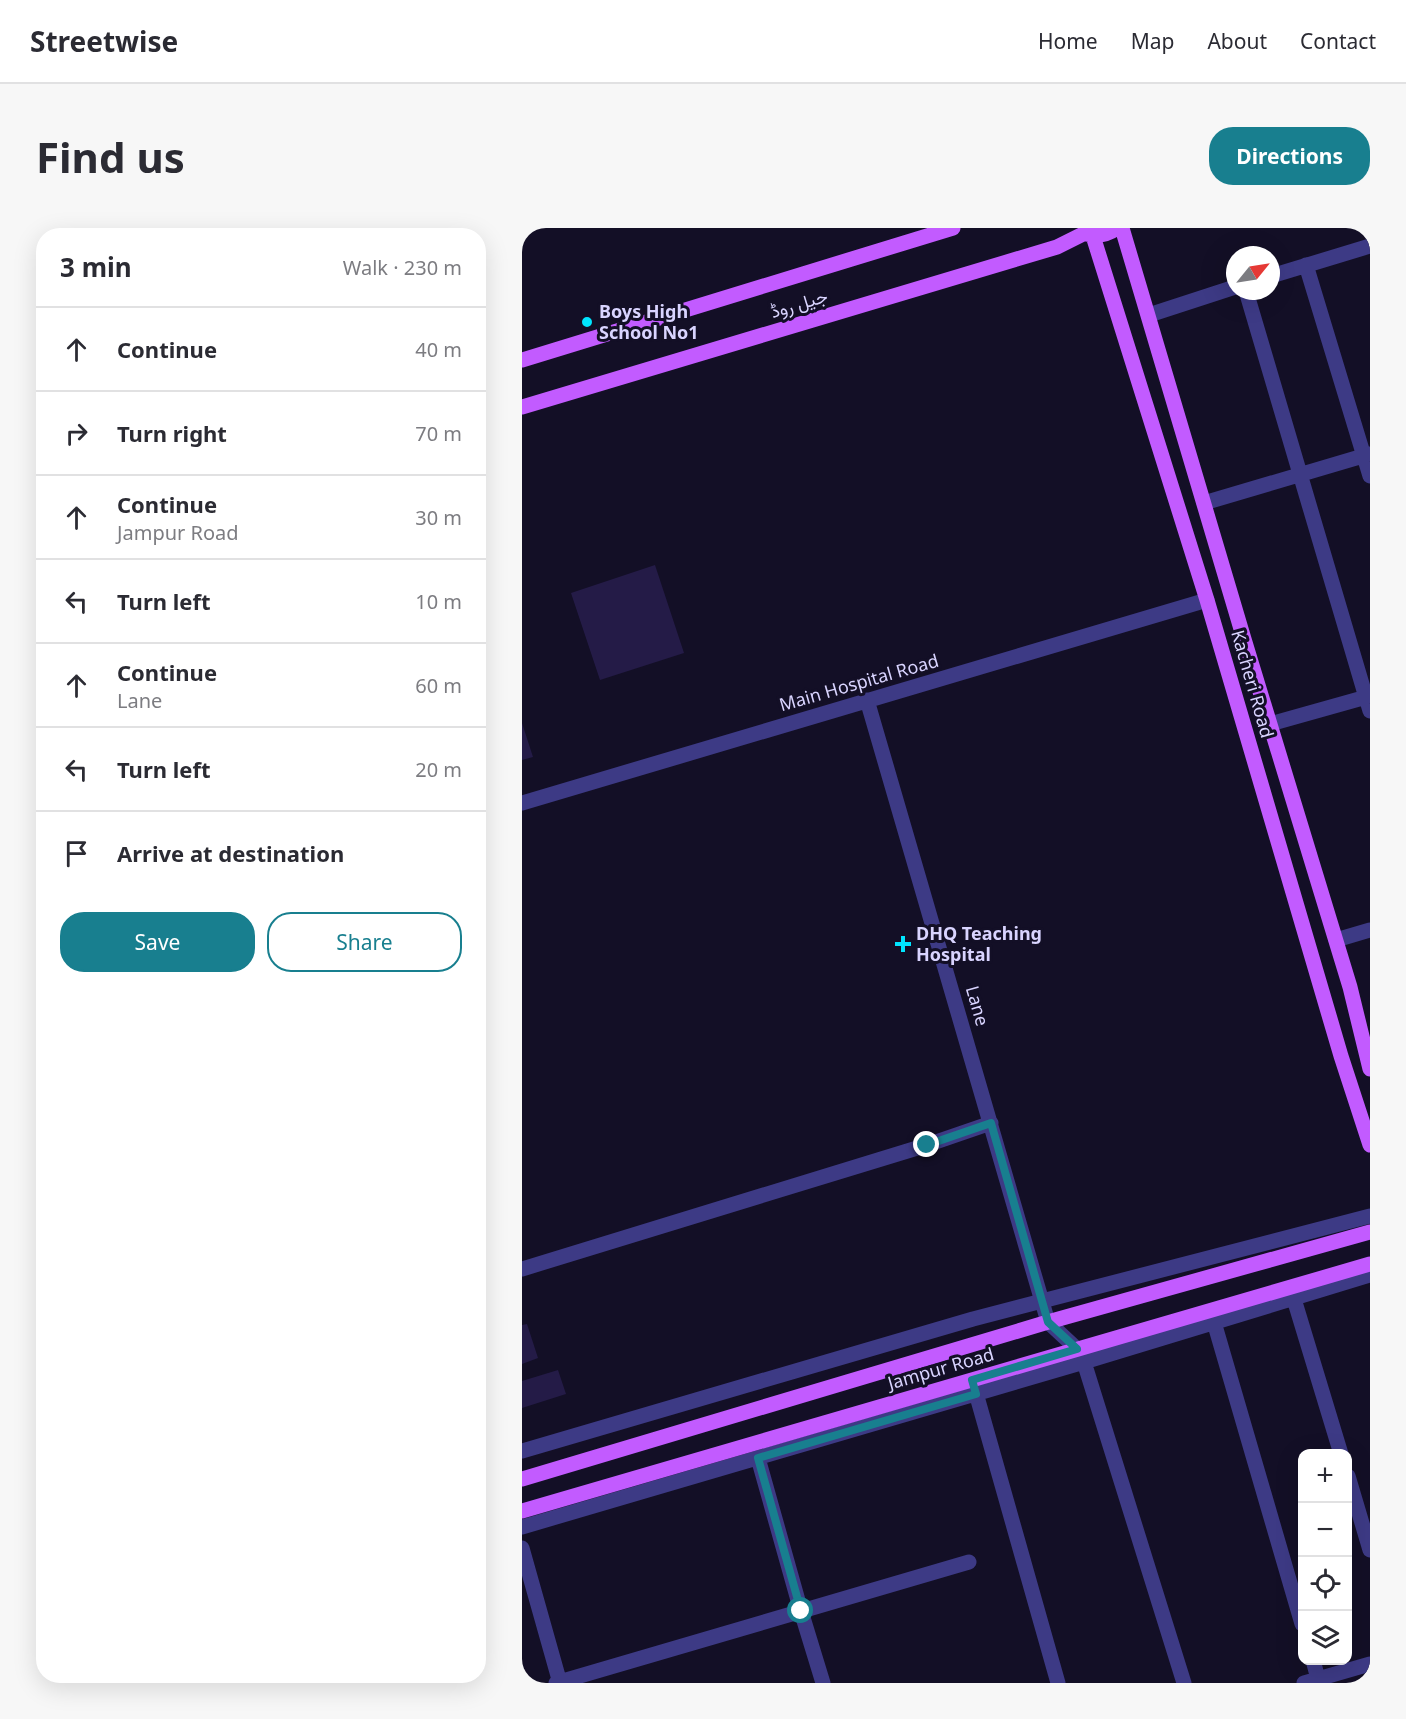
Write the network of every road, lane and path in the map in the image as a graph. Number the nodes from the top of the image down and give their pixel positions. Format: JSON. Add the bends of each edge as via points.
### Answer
{"nodes":[{"id":1,"x":953,"y":228,"type":"edge"},
{"id":2,"x":1117,"y":228,"type":"edge"},
{"id":3,"x":1122,"y":228,"type":"edge"},
{"id":4,"x":1084,"y":232,"type":"edge"},
{"id":5,"x":1370,"y":246,"type":"edge"},
{"id":6,"x":1306,"y":265,"type":"junction"},
{"id":7,"x":1280,"y":273,"type":"edge"},
{"id":8,"x":1226,"y":290,"type":"edge"},
{"id":9,"x":1249,"y":300,"type":"edge"},
{"id":10,"x":1149,"y":315,"type":"junction"},
{"id":11,"x":522,"y":360,"type":"edge"},
{"id":12,"x":522,"y":407,"type":"edge"},
{"id":13,"x":1367,"y":455,"type":"edge"},
{"id":14,"x":1300,"y":475,"type":"junction"},
{"id":15,"x":1370,"y":476,"type":"edge"},
{"id":16,"x":1204,"y":503,"type":"junction"},
{"id":17,"x":1207,"y":600,"type":"junction"},
{"id":18,"x":867,"y":700,"type":"junction"},
{"id":19,"x":1369,"y":701,"type":"edge"},
{"id":20,"x":1270,"y":724,"type":"junction"},
{"id":21,"x":522,"y":803,"type":"edge"},
{"id":22,"x":1370,"y":930,"type":"edge"},
{"id":23,"x":1336,"y":940,"type":"junction"},
{"id":24,"x":1370,"y":1069,"type":"edge"},
{"id":25,"x":991,"y":1123,"type":"junction"},
{"id":26,"x":1370,"y":1146,"type":"edge"},
{"id":27,"x":1370,"y":1216,"type":"edge"},
{"id":28,"x":1370,"y":1232,"type":"edge"},
{"id":29,"x":1370,"y":1264,"type":"edge"},
{"id":30,"x":522,"y":1269,"type":"edge"},
{"id":31,"x":1370,"y":1275,"type":"edge"},
{"id":32,"x":1294,"y":1299,"type":"junction"},
{"id":33,"x":1042,"y":1301,"type":"junction"},
{"id":34,"x":1213,"y":1316,"type":"junction"},
{"id":35,"x":1048,"y":1322,"type":"junction"},
{"id":36,"x":1081,"y":1356,"type":"junction"},
{"id":37,"x":974,"y":1387,"type":"junction"},
{"id":38,"x":1339,"y":1449,"type":"edge"},
{"id":39,"x":522,"y":1451,"type":"edge"},
{"id":40,"x":758,"y":1458,"type":"junction"},
{"id":41,"x":522,"y":1479,"type":"edge"},
{"id":42,"x":1352,"y":1492,"type":"edge"},
{"id":43,"x":522,"y":1512,"type":"edge"},
{"id":44,"x":522,"y":1527,"type":"edge"},
{"id":45,"x":522,"y":1548,"type":"edge"},
{"id":46,"x":1370,"y":1550,"type":"edge"},
{"id":47,"x":969,"y":1563,"type":"dead end"},
{"id":48,"x":801,"y":1611,"type":"junction"},
{"id":49,"x":1298,"y":1611,"type":"edge"},
{"id":50,"x":1370,"y":1664,"type":"edge"},
{"id":51,"x":1313,"y":1665,"type":"edge"},
{"id":52,"x":1312,"y":1682,"type":"edge"},
{"id":53,"x":558,"y":1683,"type":"edge"},
{"id":54,"x":823,"y":1683,"type":"edge"},
{"id":55,"x":1058,"y":1683,"type":"edge"},
{"id":56,"x":1184,"y":1683,"type":"edge"}],
"edges":[{"from":1,"to":11,"type":"main road","name":"جیل روڈ"},
{"from":2,"to":4,"type":"main road","name":"جیل روڈ","via":[[1100,236]]},
{"from":3,"to":10,"type":"main road","name":"Kacheri Road"},
{"from":4,"to":12,"type":"main road","name":"جیل روڈ","via":[[1057,248]]},
{"from":4,"to":17,"type":"main road","name":"Kacheri Road"},
{"from":5,"to":6,"type":"street"},
{"from":6,"to":7,"type":"street"},
{"from":6,"to":13,"type":"street"},
{"from":8,"to":10,"type":"street"},
{"from":9,"to":14,"type":"street"},
{"from":10,"to":16,"type":"main road","name":"Kacheri Road"},
{"from":13,"to":14,"type":"street"},
{"from":13,"to":15,"type":"street"},
{"from":14,"to":16,"type":"street"},
{"from":14,"to":19,"type":"street"},
{"from":16,"to":20,"type":"main road","name":"Kacheri Road"},
{"from":17,"to":18,"type":"street","name":"Main Hospital Road"},
{"from":17,"to":26,"type":"main road","name":"Kacheri Road"},
{"from":18,"to":21,"type":"street","name":"Main Hospital Road"},
{"from":18,"to":25,"type":"street","name":"Lane"},
{"from":19,"to":20,"type":"street"},
{"from":20,"to":23,"type":"main road","name":"Kacheri Road"},
{"from":22,"to":23,"type":"street"},
{"from":23,"to":24,"type":"main road","name":"Kacheri Road"},
{"from":25,"to":30,"type":"street"},
{"from":25,"to":33,"type":"street","name":"Lane"},
{"from":27,"to":33,"type":"street"},
{"from":28,"to":35,"type":"main road","name":"Jampur Road"},
{"from":29,"to":34,"type":"main road","name":"Jampur Road"},
{"from":31,"to":32,"type":"street"},
{"from":32,"to":34,"type":"street"},
{"from":32,"to":38,"type":"street"},
{"from":33,"to":35,"type":"street","name":"Lane"},
{"from":33,"to":39,"type":"street"},
{"from":34,"to":36,"type":"main road","name":"Jampur Road"},
{"from":34,"to":49,"type":"street"},
{"from":35,"to":36,"type":"street"},
{"from":35,"to":41,"type":"main road","name":"Jampur Road"},
{"from":36,"to":37,"type":"main road","name":"Jampur Road"},
{"from":36,"to":56,"type":"street"},
{"from":37,"to":40,"type":"street"},
{"from":37,"to":43,"type":"main road","name":"Jampur Road"},
{"from":37,"to":55,"type":"street"},
{"from":40,"to":44,"type":"street"},
{"from":40,"to":48,"type":"street"},
{"from":42,"to":46,"type":"street"},
{"from":45,"to":53,"type":"street"},
{"from":47,"to":48,"type":"street"},
{"from":48,"to":53,"type":"street"},
{"from":48,"to":54,"type":"street"},
{"from":50,"to":52,"type":"street"},
{"from":51,"to":52,"type":"street"}]}
